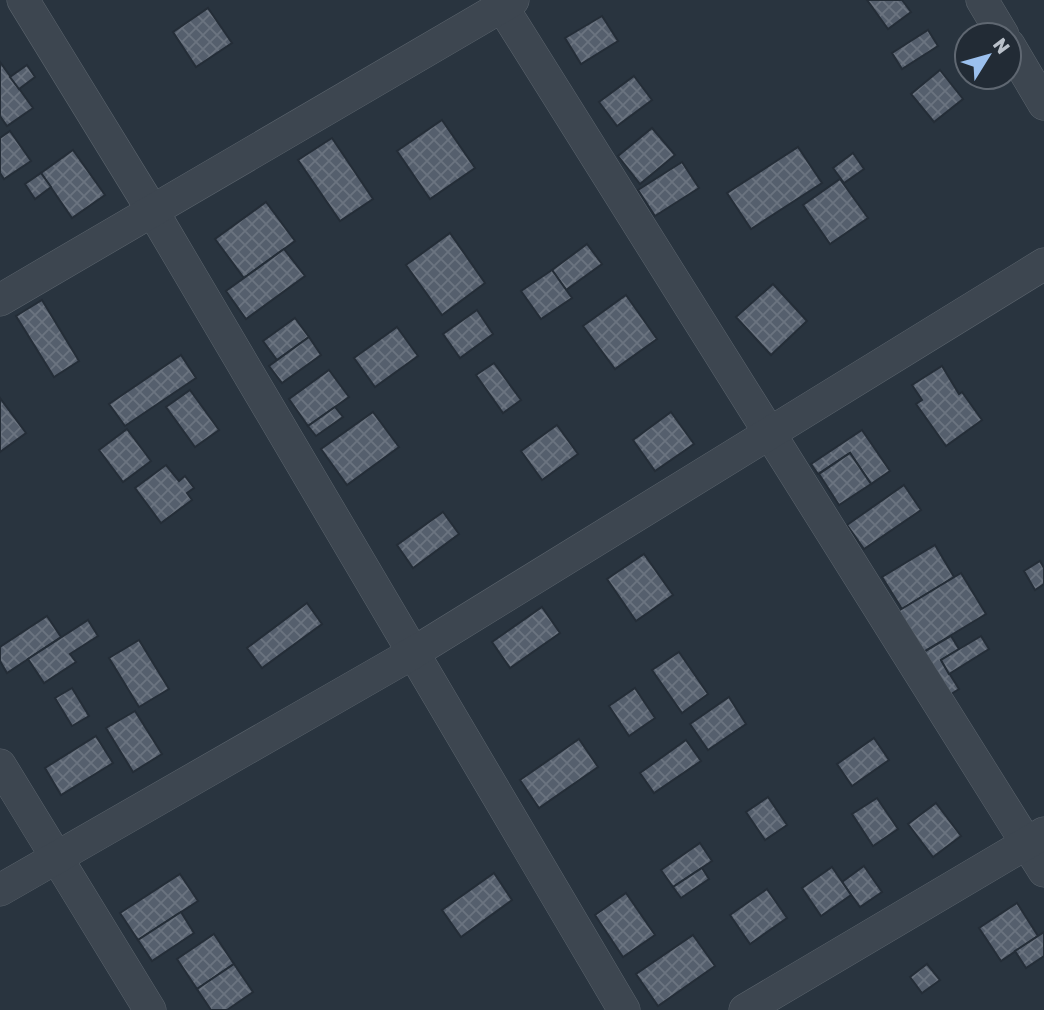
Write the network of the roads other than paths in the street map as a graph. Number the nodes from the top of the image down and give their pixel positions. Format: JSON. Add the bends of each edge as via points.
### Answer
{"nodes":[{"id":1,"x":23,"y":0,"type":"edge"},
{"id":2,"x":982,"y":0,"type":"edge"},
{"id":3,"x":505,"y":2,"type":"edge"},
{"id":4,"x":995,"y":21,"type":"edge"},
{"id":5,"x":1023,"y":69,"type":"edge"},
{"id":6,"x":1044,"y":104,"type":"edge"},
{"id":7,"x":152,"y":210,"type":"junction"},
{"id":8,"x":1044,"y":264,"type":"edge"},
{"id":9,"x":0,"y":300,"type":"edge"},
{"id":10,"x":769,"y":431,"type":"junction"},
{"id":11,"x":413,"y":653,"type":"junction"},
{"id":12,"x":0,"y":765,"type":"edge"},
{"id":13,"x":1036,"y":838,"type":"edge"},
{"id":14,"x":56,"y":856,"type":"junction"},
{"id":15,"x":1044,"y":871,"type":"edge"},
{"id":16,"x":0,"y":890,"type":"edge"},
{"id":17,"x":150,"y":1010,"type":"edge"},
{"id":18,"x":624,"y":1010,"type":"edge"},
{"id":19,"x":745,"y":1010,"type":"edge"}],
"edges":[{"from":1,"to":7,"type":"street"},
{"from":2,"to":4,"type":"street"},
{"from":3,"to":7,"type":"street"},
{"from":3,"to":10,"type":"street"},
{"from":5,"to":6,"type":"street"},
{"from":7,"to":9,"type":"street"},
{"from":7,"to":11,"type":"street"},
{"from":8,"to":10,"type":"street"},
{"from":10,"to":11,"type":"street"},
{"from":10,"to":13,"type":"street"},
{"from":11,"to":14,"type":"street"},
{"from":11,"to":18,"type":"street"},
{"from":12,"to":14,"type":"street"},
{"from":13,"to":15,"type":"street"},
{"from":13,"to":19,"type":"street"},
{"from":14,"to":16,"type":"street"},
{"from":14,"to":17,"type":"street"}]}
